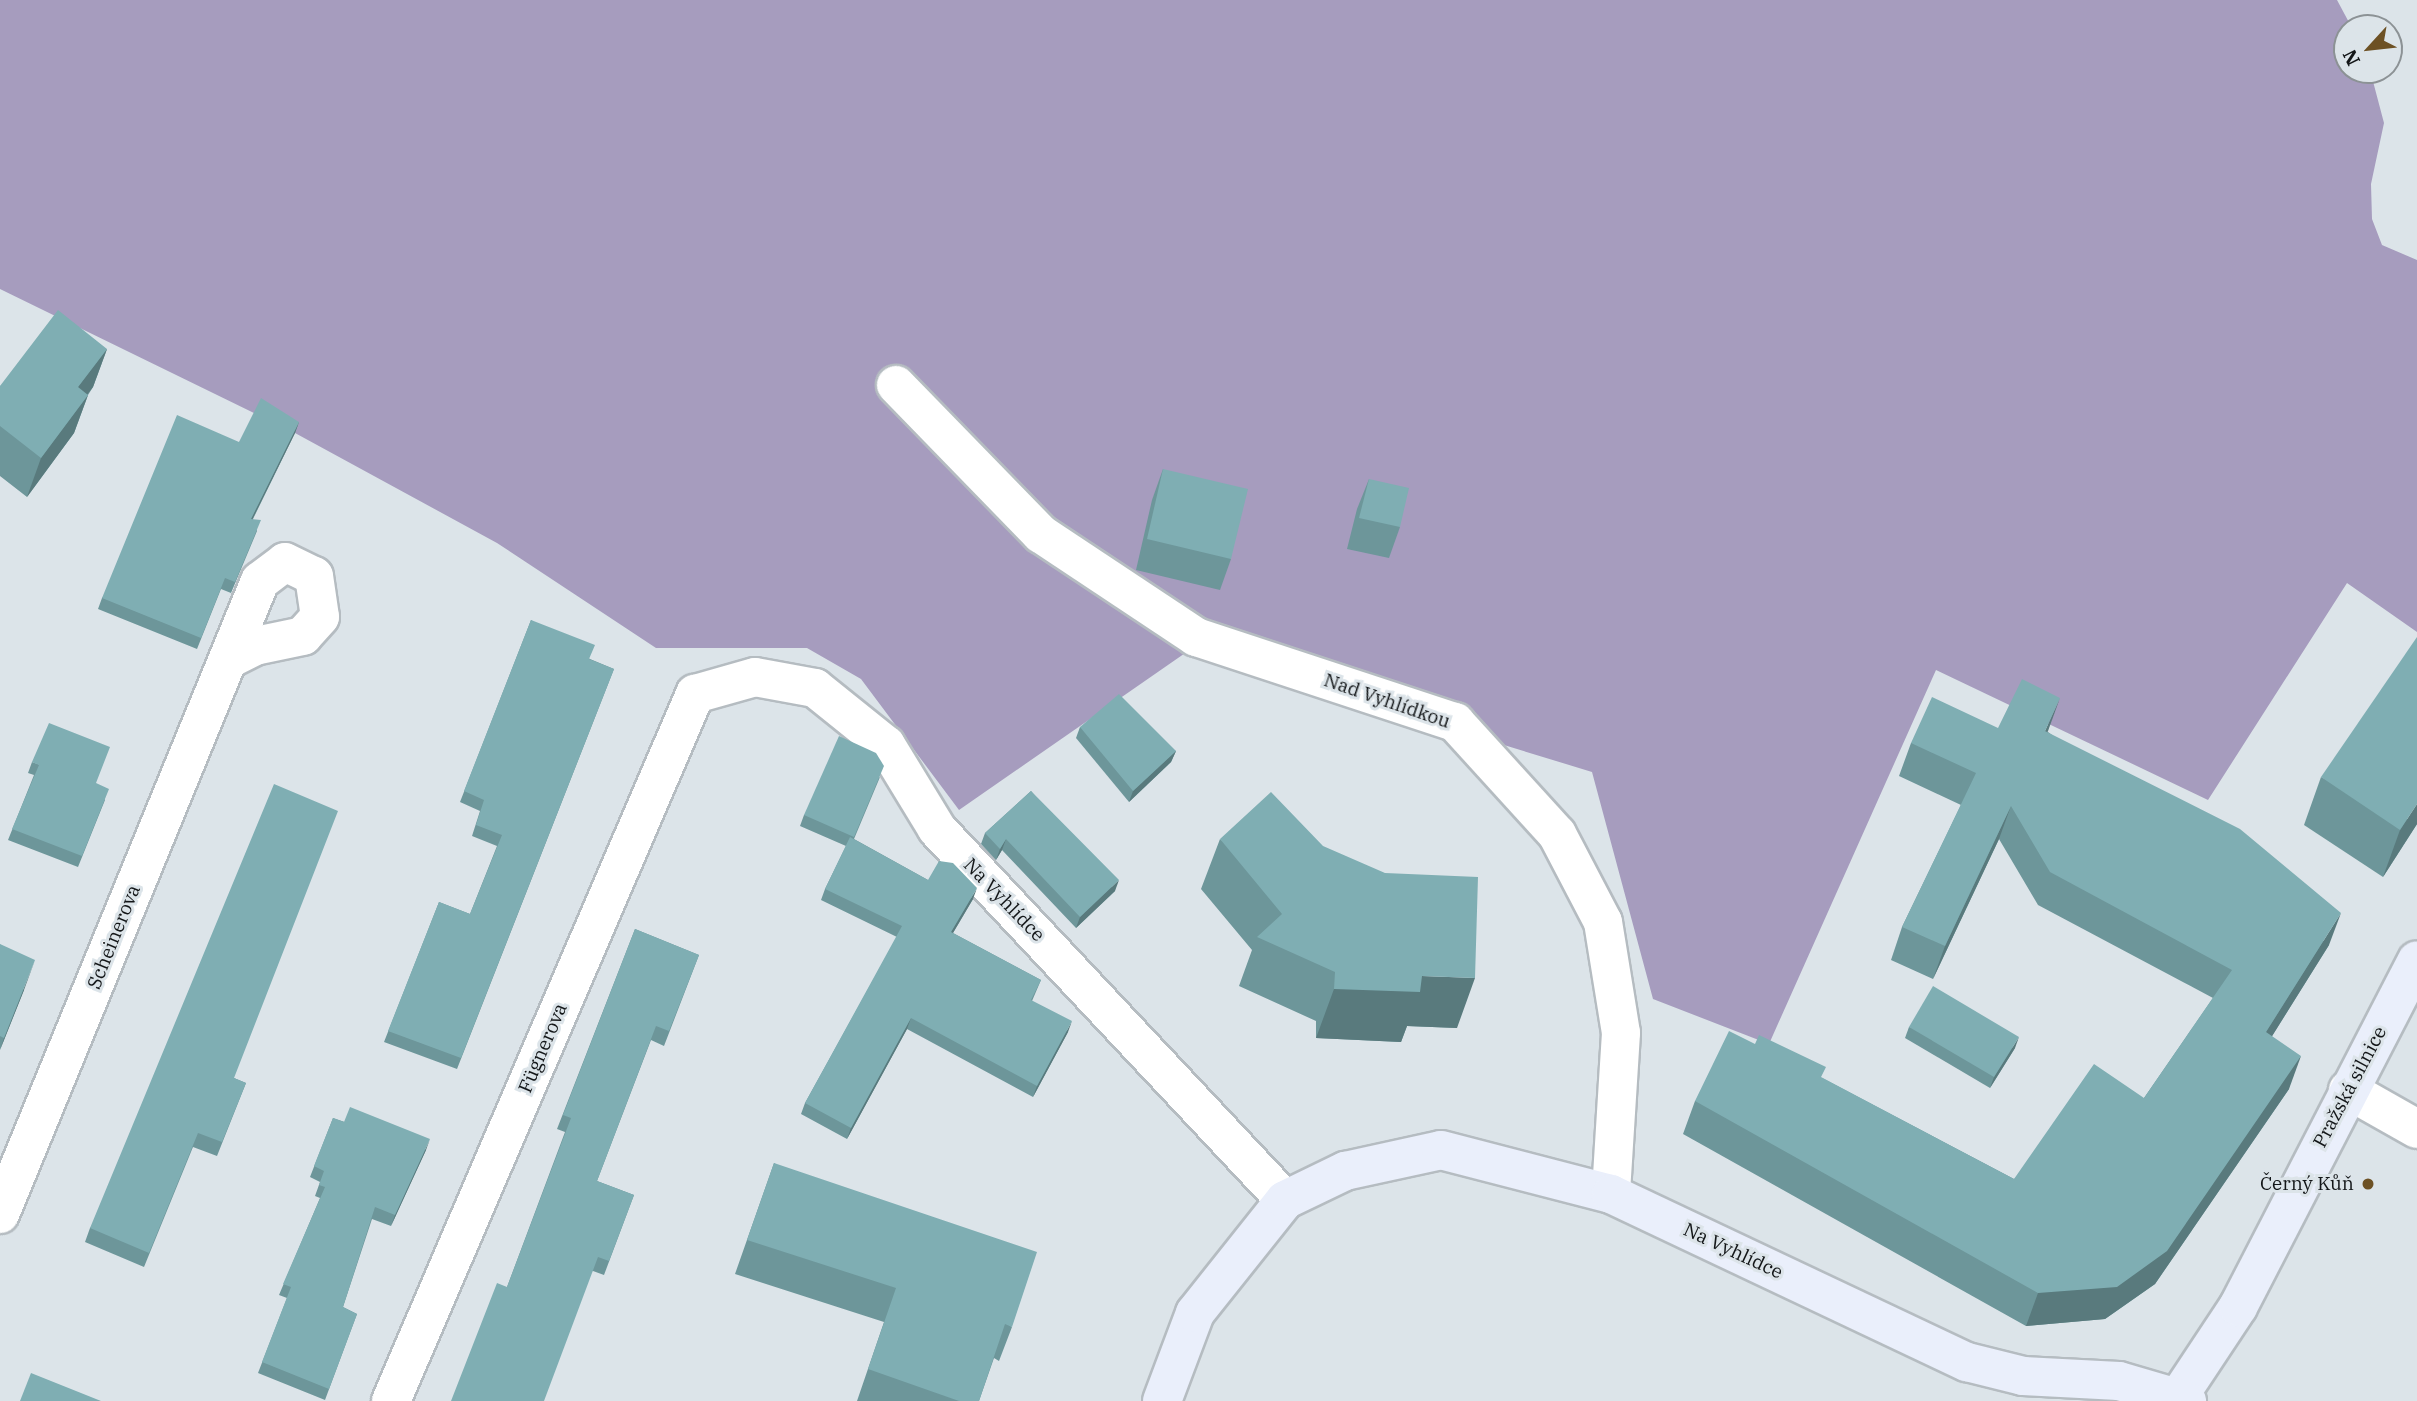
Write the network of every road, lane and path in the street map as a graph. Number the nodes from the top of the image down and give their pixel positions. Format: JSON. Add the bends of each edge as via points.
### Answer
{"nodes":[{"id":1,"x":896,"y":385,"type":"dead end"},
{"id":2,"x":229,"y":659,"type":"dead end"},
{"id":3,"x":695,"y":694,"type":"joint"},
{"id":4,"x":2417,"y":960,"type":"edge"},
{"id":5,"x":2348,"y":1090,"type":"junction"},
{"id":6,"x":2417,"y":1129,"type":"edge"},
{"id":7,"x":1611,"y":1194,"type":"junction"},
{"id":8,"x":1285,"y":1200,"type":"junction"},
{"id":9,"x":0,"y":1214,"type":"edge"},
{"id":10,"x":2183,"y":1398,"type":"edge"},
{"id":11,"x":391,"y":1401,"type":"edge"},
{"id":12,"x":1162,"y":1401,"type":"edge"}],
"edges":[{"from":1,"to":7,"type":"street","name":"Nad Vyhlídkou","via":[[1041,534],[1196,637],[1455,722],[1557,834],[1603,922],[1621,1032]]},
{"from":2,"to":9,"type":"street","name":"Scheinerova"},
{"from":3,"to":8,"type":"street","name":"Na Vyhlídce","via":[[755,677],[815,688],[887,745],[937,829]]},
{"from":3,"to":11,"type":"street","name":"Fügnerova"},
{"from":4,"to":5,"type":"street","name":"Pražská silnice"},
{"from":5,"to":6,"type":"street"},
{"from":5,"to":10,"type":"street","name":"Pražská silnice","via":[[2238,1307]]},
{"from":7,"to":8,"type":"street","name":"Na Vyhlídce","via":[[1441,1150],[1345,1171]]},
{"from":7,"to":10,"type":"street","name":"Na Vyhlídce","via":[[1967,1362],[2023,1376],[2119,1381]]},
{"from":8,"to":12,"type":"street","name":"Na Vyhlídce","via":[[1195,1313]]}]}
